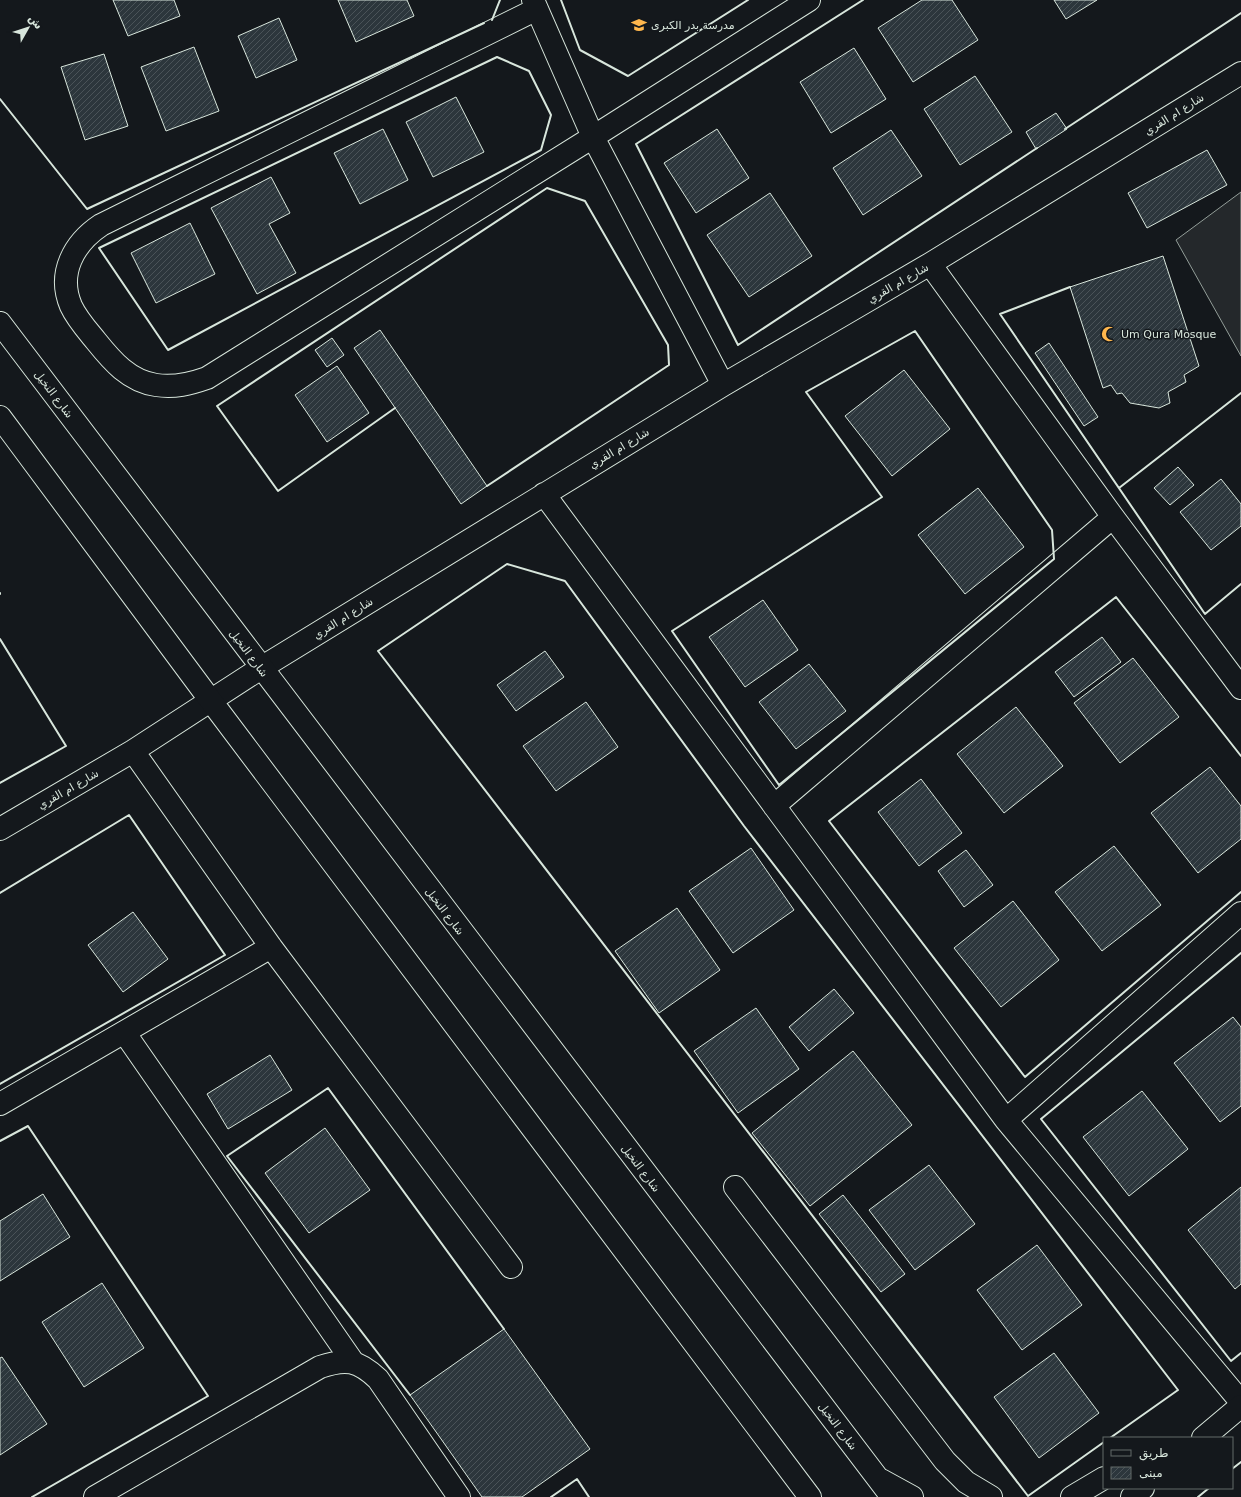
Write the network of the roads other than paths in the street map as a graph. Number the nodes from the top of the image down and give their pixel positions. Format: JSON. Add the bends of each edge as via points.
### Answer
{"nodes":[{"id":1,"x":808,"y":0,"type":"edge"},
{"id":2,"x":535,"y":5,"type":"edge"},
{"id":3,"x":1241,"y":73,"type":"edge"},
{"id":4,"x":593,"y":137,"type":"junction"},
{"id":5,"x":930,"y":264,"type":"junction"},
{"id":6,"x":0,"y":323,"type":"edge"},
{"id":7,"x":723,"y":384,"type":"junction"},
{"id":8,"x":0,"y":417,"type":"edge"},
{"id":9,"x":544,"y":494,"type":"junction"},
{"id":10,"x":1113,"y":517,"type":"junction"},
{"id":11,"x":261,"y":668,"type":"junction"},
{"id":12,"x":1241,"y":688,"type":"edge"},
{"id":13,"x":211,"y":701,"type":"junction"},
{"id":14,"x":133,"y":751,"type":"junction"},
{"id":15,"x":774,"y":806,"type":"junction"},
{"id":16,"x":0,"y":829,"type":"edge"},
{"id":17,"x":1241,"y":913,"type":"edge"},
{"id":18,"x":271,"y":947,"type":"junction"},
{"id":19,"x":124,"y":1032,"type":"junction"},
{"id":20,"x":0,"y":1104,"type":"edge"},
{"id":21,"x":1006,"y":1120,"type":"junction"},
{"id":22,"x":735,"y":1187,"type":"dead end"},
{"id":23,"x":511,"y":1267,"type":"dead end"},
{"id":24,"x":353,"y":1362,"type":"junction"},
{"id":25,"x":1241,"y":1402,"type":"edge"},
{"id":26,"x":1241,"y":1406,"type":"edge"},
{"id":27,"x":1204,"y":1437,"type":"edge"},
{"id":28,"x":878,"y":1479,"type":"junction"},
{"id":29,"x":1103,"y":1479,"type":"edge"},
{"id":30,"x":1142,"y":1489,"type":"edge"},
{"id":31,"x":95,"y":1497,"type":"edge"},
{"id":32,"x":459,"y":1497,"type":"edge"},
{"id":33,"x":810,"y":1497,"type":"edge"},
{"id":34,"x":892,"y":1497,"type":"edge"},
{"id":35,"x":912,"y":1497,"type":"edge"},
{"id":36,"x":991,"y":1497,"type":"edge"},
{"id":37,"x":1072,"y":1497,"type":"edge"},
{"id":38,"x":1132,"y":1497,"type":"edge"}],
"edges":[{"from":1,"to":4,"type":"street"},
{"from":2,"to":4,"type":"street"},
{"from":2,"to":4,"type":"street","via":[[95,230],[78,245],[70,259],[67,290],[71,306],[110,359],[123,371],[138,380],[155,385],[173,387],[190,384],[207,378]]},
{"from":3,"to":5,"type":"street","name":"شارع ام القري"},
{"from":4,"to":7,"type":"street"},
{"from":5,"to":7,"type":"street","name":"شارع ام القري"},
{"from":5,"to":10,"type":"street"},
{"from":6,"to":11,"type":"street","name":"شارع النخيل"},
{"from":7,"to":9,"type":"street","name":"شارع ام القري"},
{"from":8,"to":13,"type":"street"},
{"from":9,"to":11,"type":"street","name":"شارع ام القري"},
{"from":9,"to":15,"type":"street"},
{"from":10,"to":12,"type":"street"},
{"from":10,"to":15,"type":"street"},
{"from":11,"to":13,"type":"street","name":"شارع ام القري"},
{"from":11,"to":28,"type":"street","name":"شارع النخيل"},
{"from":13,"to":14,"type":"street","name":"شارع ام القري"},
{"from":13,"to":33,"type":"street"},
{"from":14,"to":16,"type":"street","name":"شارع ام القري"},
{"from":14,"to":18,"type":"street"},
{"from":15,"to":21,"type":"street"},
{"from":17,"to":21,"type":"street"},
{"from":18,"to":19,"type":"street"},
{"from":18,"to":23,"type":"street"},
{"from":19,"to":20,"type":"street"},
{"from":19,"to":24,"type":"street"},
{"from":21,"to":25,"type":"street"},
{"from":22,"to":36,"type":"street","via":[[945,1461],[966,1482]]},
{"from":24,"to":31,"type":"street","via":[[336,1361],[320,1367]]},
{"from":24,"to":32,"type":"street","via":[[367,1368],[378,1378]]},
{"from":26,"to":27,"type":"street"},
{"from":28,"to":34,"type":"street","name":"شارع النخيل"},
{"from":28,"to":35,"type":"street"},
{"from":29,"to":37,"type":"street"},
{"from":30,"to":38,"type":"street"}]}
